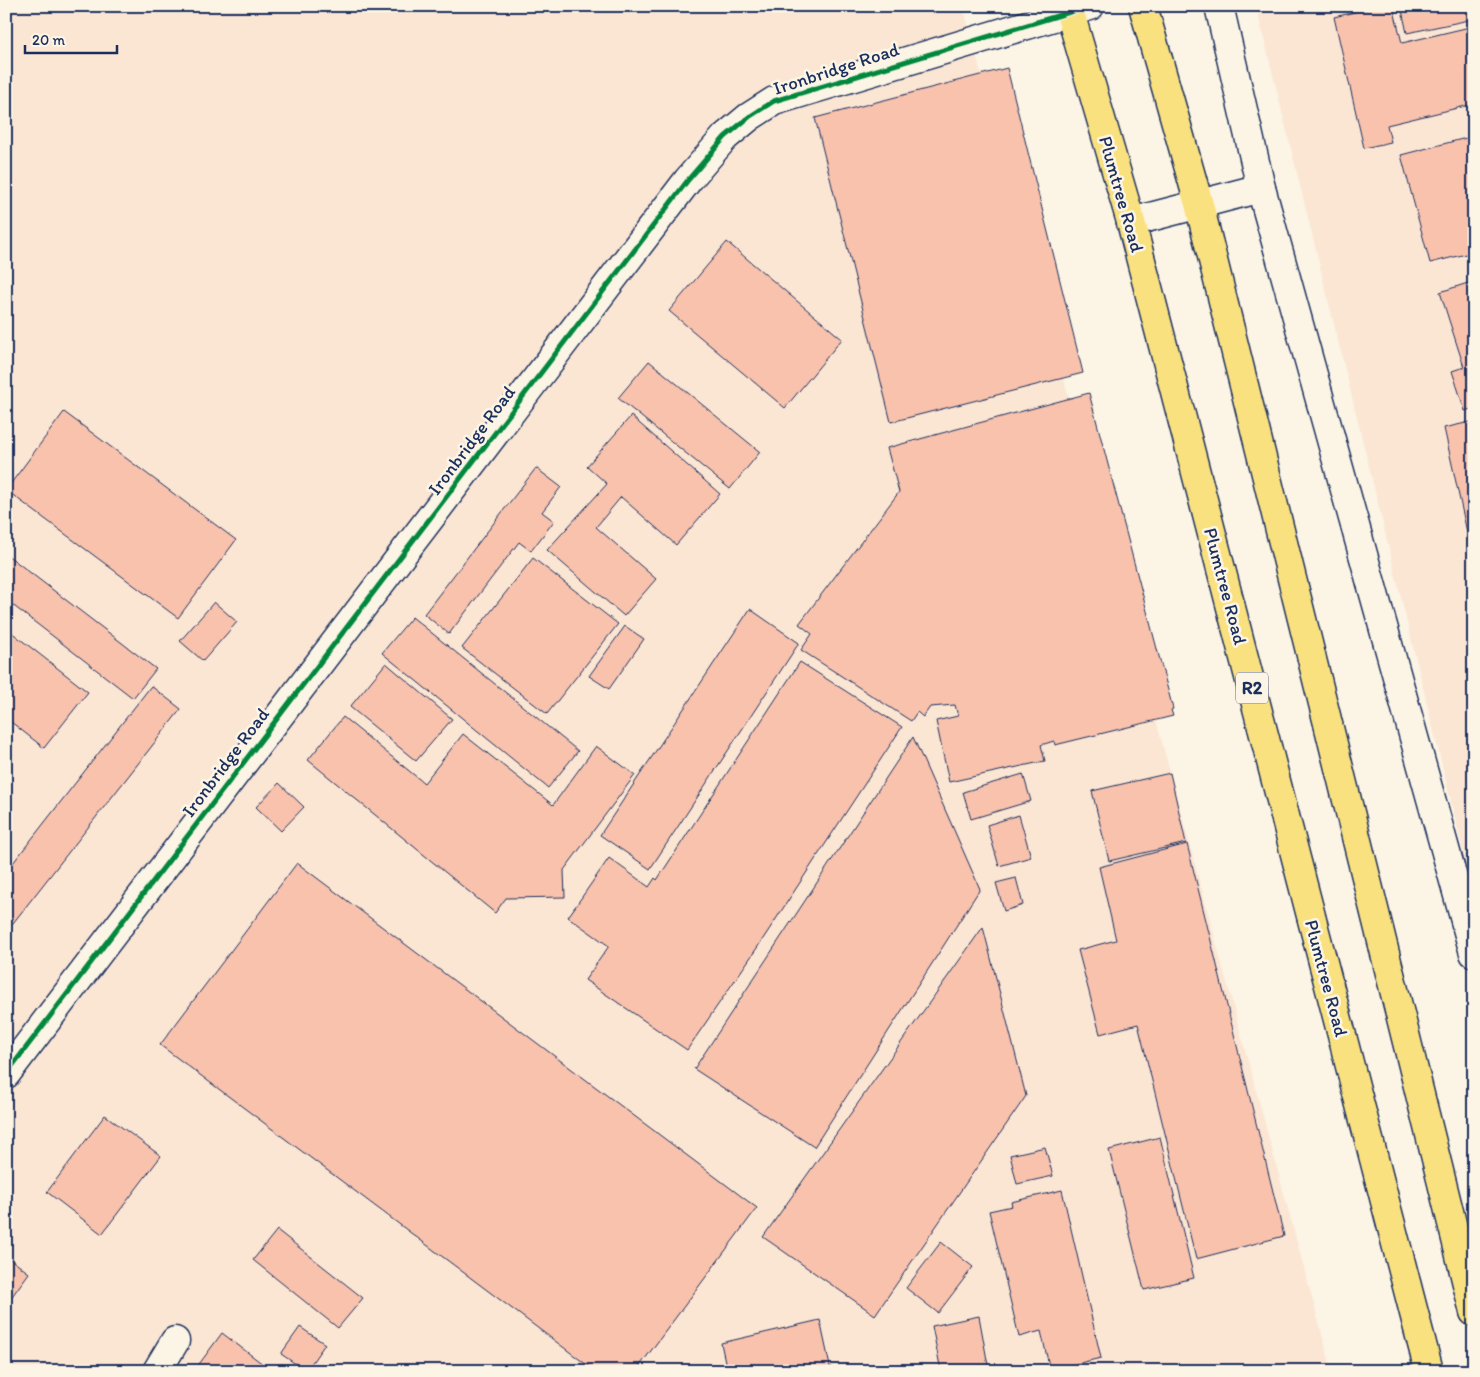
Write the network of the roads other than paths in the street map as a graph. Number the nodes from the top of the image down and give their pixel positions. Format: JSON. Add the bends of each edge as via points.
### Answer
{"nodes":[{"id":1,"x":1143,"y":6,"type":"edge"},
{"id":2,"x":1219,"y":6,"type":"edge"},
{"id":3,"x":1076,"y":8,"type":"edge"},
{"id":4,"x":1261,"y":188,"type":"junction"},
{"id":5,"x":1199,"y":204,"type":"junction"},
{"id":6,"x":1131,"y":222,"type":"junction"},
{"id":7,"x":1474,"y":953,"type":"edge"},
{"id":8,"x":6,"y":1074,"type":"edge"},
{"id":9,"x":1474,"y":1312,"type":"edge"},
{"id":10,"x":175,"y":1340,"type":"dead end"},
{"id":11,"x":157,"y":1371,"type":"edge"},
{"id":12,"x":1429,"y":1371,"type":"edge"}],
"edges":[{"from":1,"to":5,"type":"highway"},
{"from":2,"to":4,"type":"street"},
{"from":3,"to":6,"type":"highway","name":"Plumtree Road","number":"R2"},
{"from":3,"to":8,"type":"street","name":"Ironbridge Road","via":[[774,101],[725,137],[688,180]]},
{"from":4,"to":5,"type":"street"},
{"from":4,"to":7,"type":"street"},
{"from":5,"to":6,"type":"street"},
{"from":5,"to":9,"type":"highway"},
{"from":6,"to":12,"type":"highway","name":"Plumtree Road","number":"R2"},
{"from":10,"to":11,"type":"street"}]}
